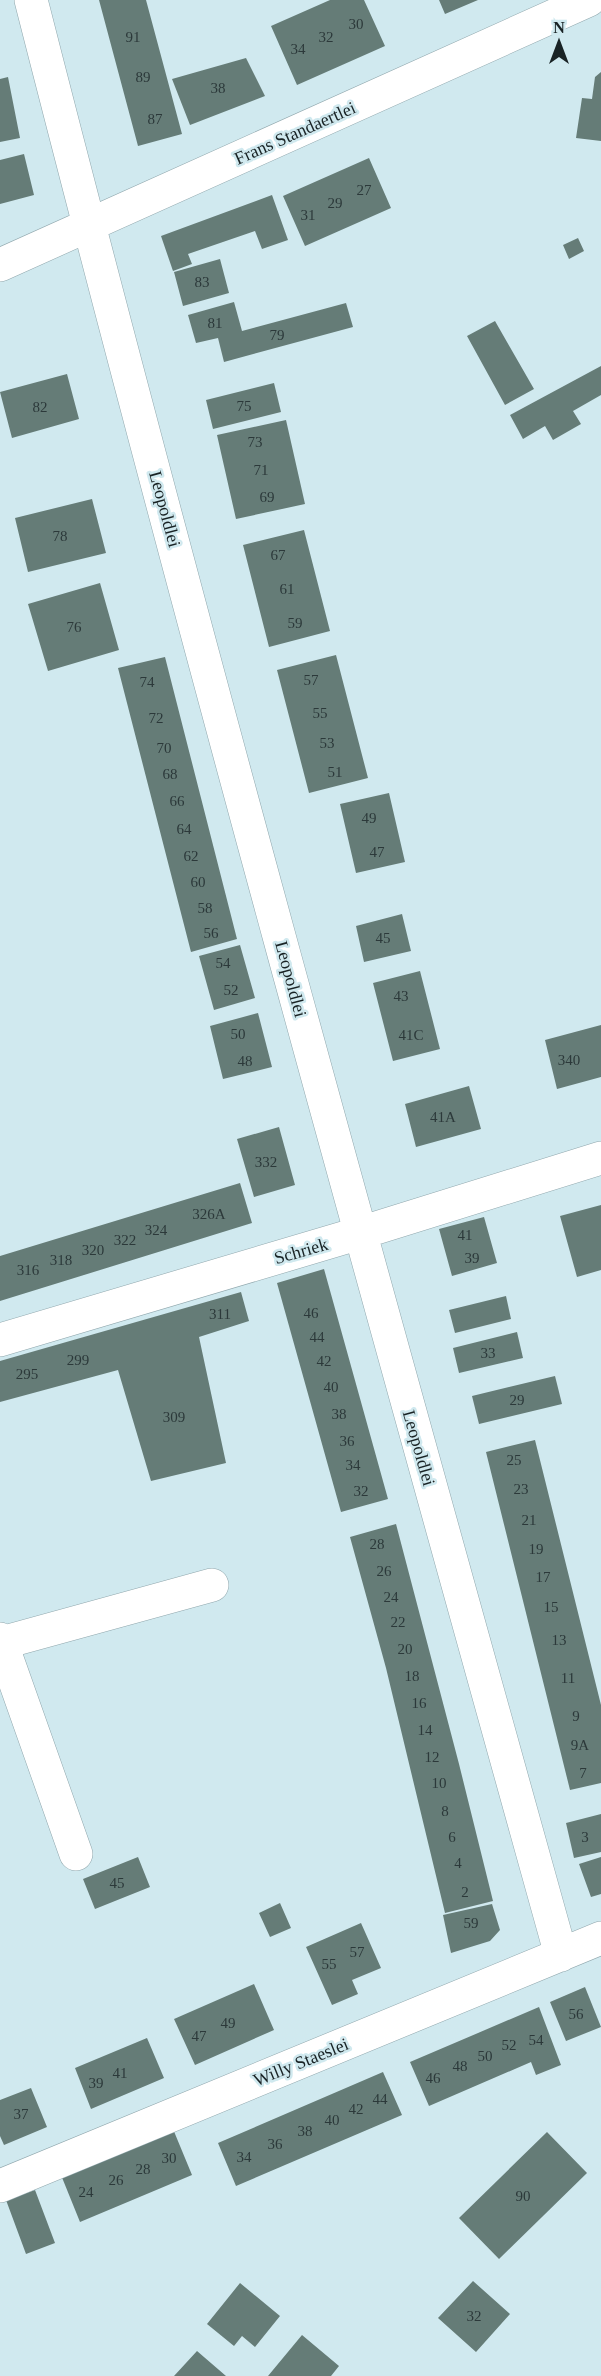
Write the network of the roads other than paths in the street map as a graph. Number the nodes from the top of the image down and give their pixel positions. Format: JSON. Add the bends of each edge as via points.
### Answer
{"nodes":[{"id":1,"x":31,"y":0,"type":"edge"},
{"id":2,"x":589,"y":0,"type":"edge"},
{"id":3,"x":89,"y":227,"type":"junction"},
{"id":4,"x":0,"y":265,"type":"edge"},
{"id":5,"x":601,"y":1158,"type":"edge"},
{"id":6,"x":360,"y":1233,"type":"junction"},
{"id":7,"x":0,"y":1340,"type":"edge"},
{"id":8,"x":212,"y":1585,"type":"dead end"},
{"id":9,"x":1,"y":1641,"type":"edge"},
{"id":10,"x":9,"y":1695,"type":"edge"},
{"id":11,"x":76,"y":1854,"type":"dead end"},
{"id":12,"x":601,"y":1938,"type":"edge"},
{"id":13,"x":561,"y":1955,"type":"junction"},
{"id":14,"x":0,"y":2186,"type":"edge"}],
"edges":[{"from":1,"to":3,"type":"street","name":"Leopoldlei"},
{"from":2,"to":3,"type":"street","name":"Frans Standaertlei"},
{"from":3,"to":4,"type":"street","name":"Frans Standaertlei"},
{"from":3,"to":6,"type":"street","name":"Leopoldlei"},
{"from":5,"to":6,"type":"street","name":"Schriek"},
{"from":6,"to":7,"type":"street","name":"Schriek"},
{"from":6,"to":13,"type":"street","name":"Leopoldlei"},
{"from":8,"to":9,"type":"street"},
{"from":9,"to":10,"type":"street"},
{"from":10,"to":11,"type":"street"},
{"from":12,"to":13,"type":"street","name":"Willy Staeslei"},
{"from":13,"to":14,"type":"street","name":"Willy Staeslei"}]}
